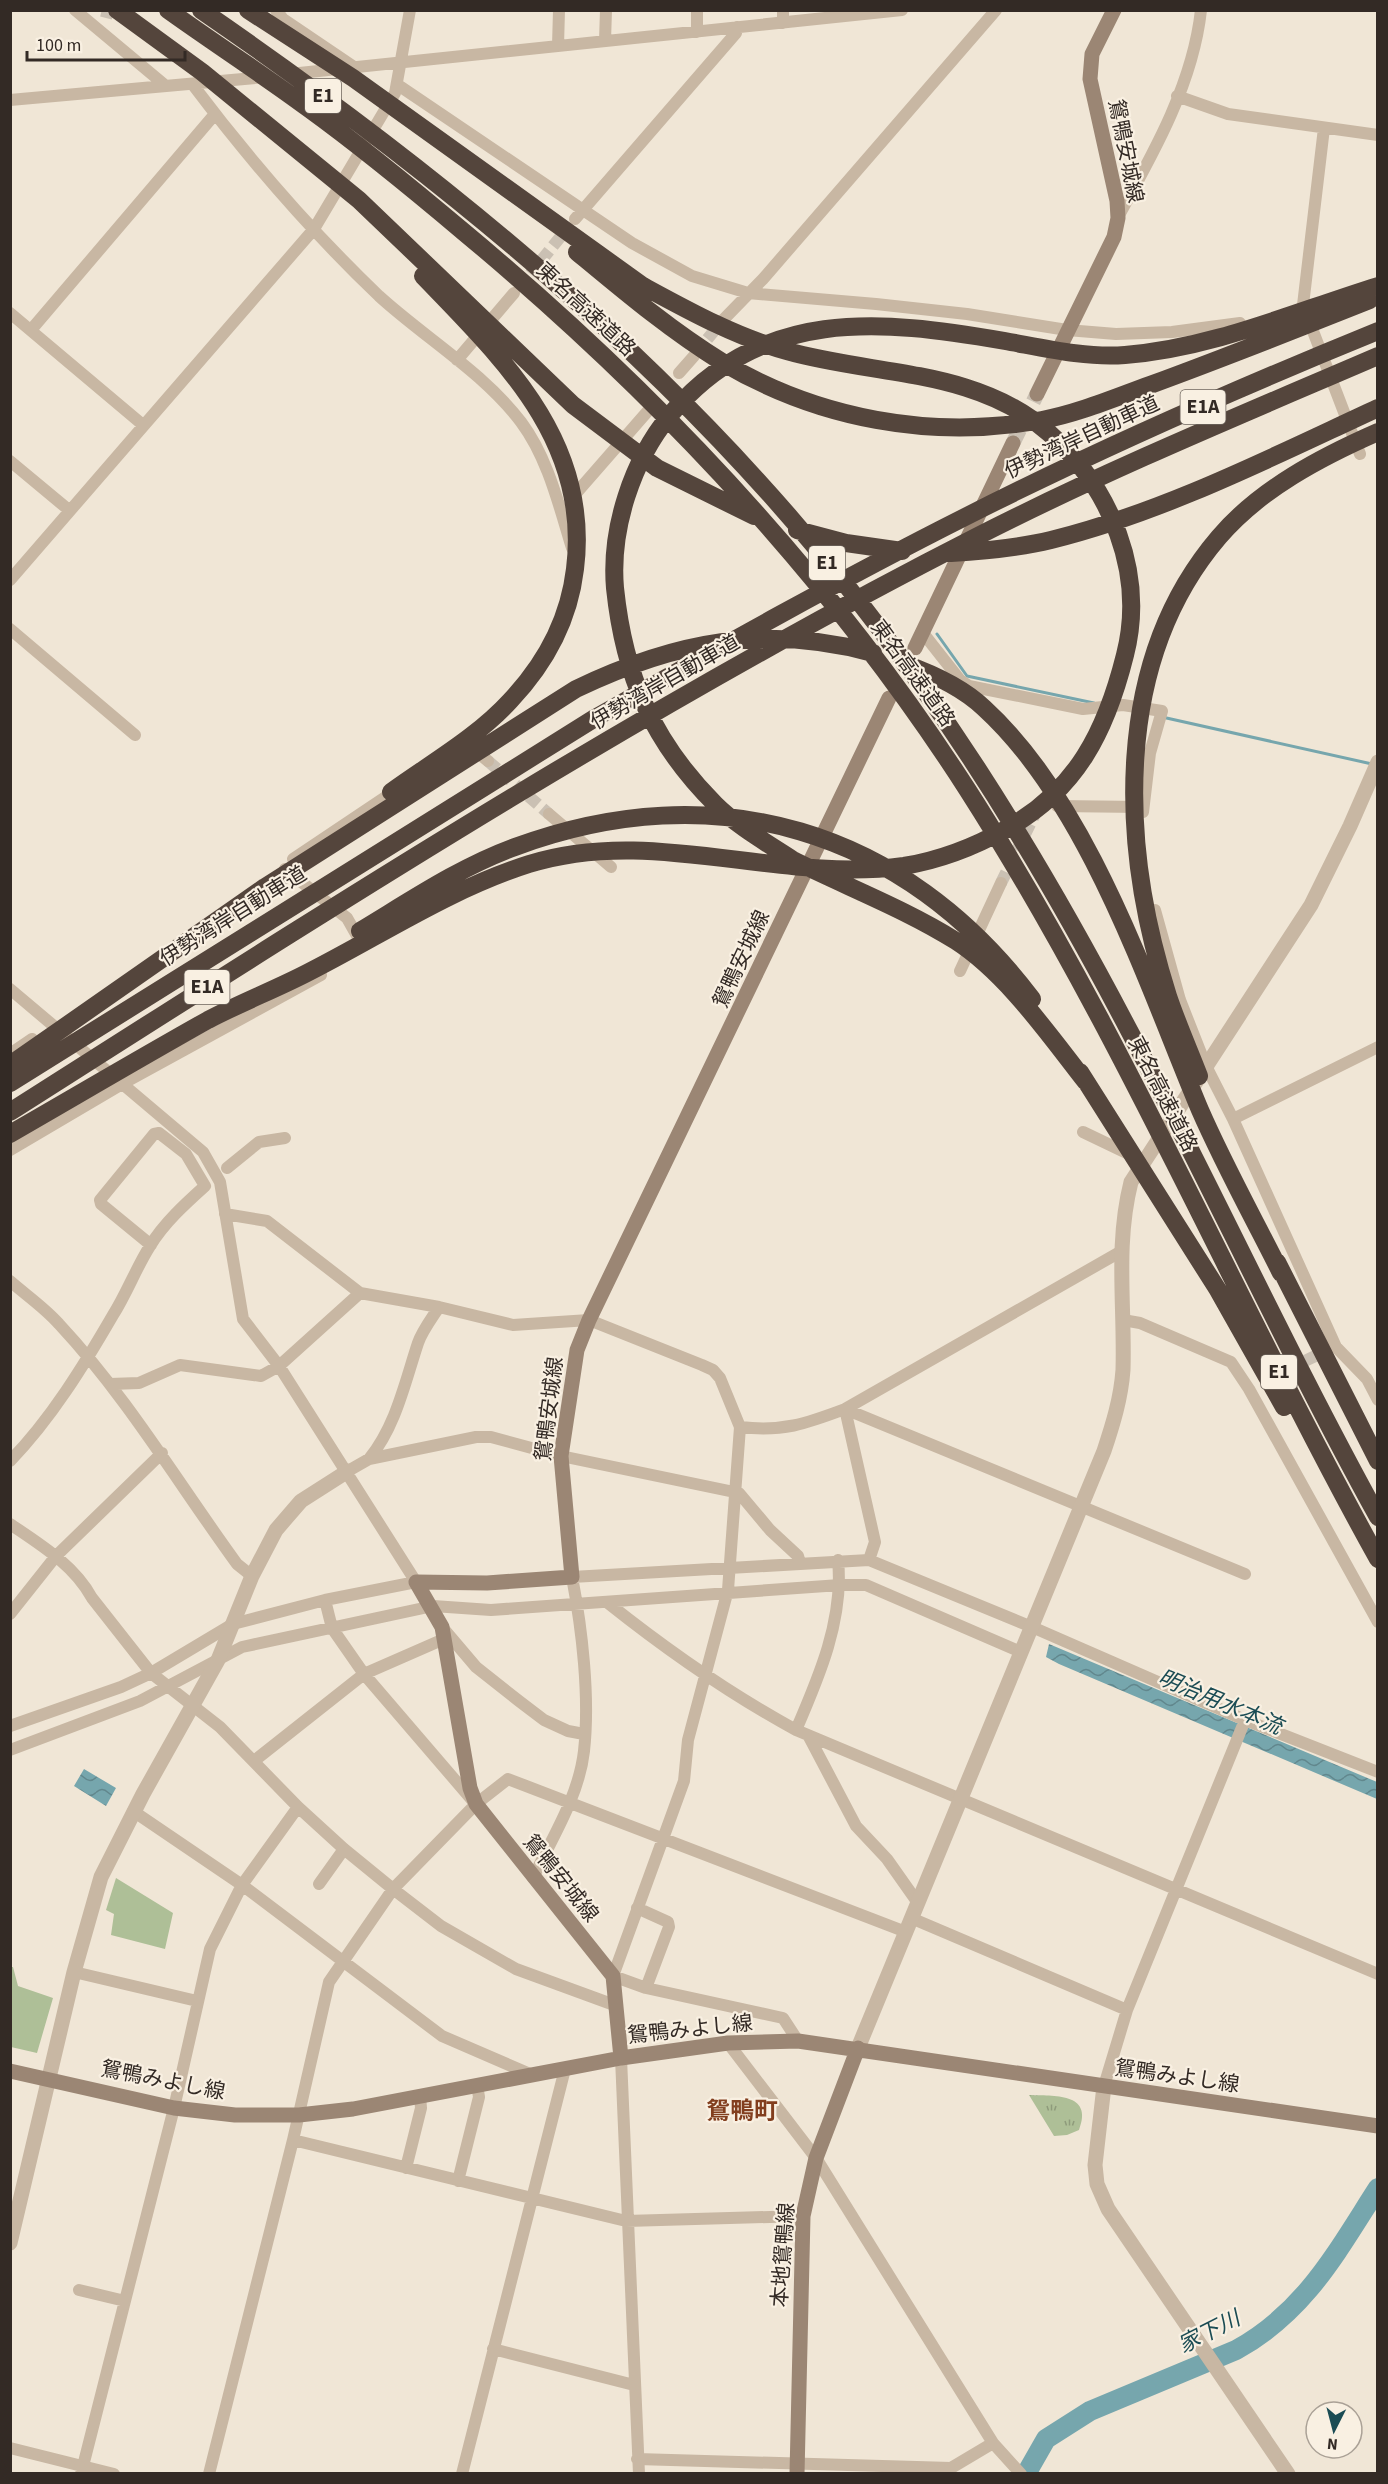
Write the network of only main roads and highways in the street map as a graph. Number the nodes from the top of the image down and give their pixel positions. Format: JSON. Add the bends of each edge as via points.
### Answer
{"nodes":[{"id":1,"x":168,"y":10,"type":"edge"},
{"id":2,"x":201,"y":10,"type":"edge"},
{"id":3,"x":1114,"y":10,"type":"edge"},
{"id":4,"x":251,"y":13,"type":"edge"},
{"id":5,"x":111,"y":14,"type":"edge"},
{"id":6,"x":295,"y":147,"type":"junction"},
{"id":7,"x":451,"y":148,"type":"junction"},
{"id":8,"x":1377,"y":286,"type":"edge"},
{"id":9,"x":1377,"y":297,"type":"edge"},
{"id":10,"x":1377,"y":331,"type":"edge"},
{"id":11,"x":1377,"y":356,"type":"edge"},
{"id":12,"x":1037,"y":394,"type":"tunnel mouth"},
{"id":13,"x":1377,"y":408,"type":"edge"},
{"id":14,"x":1377,"y":432,"type":"edge"},
{"id":15,"x":1013,"y":443,"type":"tunnel mouth"},
{"id":16,"x":915,"y":648,"type":"dead end"},
{"id":17,"x":889,"y":698,"type":"dead end"},
{"id":18,"x":265,"y":887,"type":"junction"},
{"id":19,"x":212,"y":1018,"type":"junction"},
{"id":20,"x":10,"y":1065,"type":"edge"},
{"id":21,"x":1086,"y":1082,"type":"junction"},
{"id":22,"x":10,"y":1083,"type":"edge"},
{"id":23,"x":10,"y":1112,"type":"edge"},
{"id":24,"x":10,"y":1134,"type":"edge"},
{"id":25,"x":1281,"y":1273,"type":"junction"},
{"id":26,"x":1377,"y":1461,"type":"edge"},
{"id":27,"x":1377,"y":1517,"type":"edge"},
{"id":28,"x":1377,"y":1559,"type":"edge"},
{"id":29,"x":1377,"y":1573,"type":"edge"},
{"id":30,"x":858,"y":2048,"type":"junction"},
{"id":31,"x":621,"y":2058,"type":"junction"},
{"id":32,"x":10,"y":2071,"type":"edge"},
{"id":33,"x":1377,"y":2126,"type":"edge"},
{"id":34,"x":798,"y":2469,"type":"edge"}],
"edges":[{"from":1,"to":28,"type":"highway","name":"東名高速道路","number":"E1","via":[[310,109],[533,290],[704,455],[789,551],[886,672],[968,791],[1085,992]]},
{"from":2,"to":27,"type":"highway","name":"東名高速道路","number":"E1","via":[[402,156],[547,275],[719,441],[845,584],[965,749],[1020,836],[1142,1059]]},
{"from":3,"to":12,"type":"main road","name":"鴛鴨安城線","via":[[1092,54],[1090,79],[1118,218],[1114,237]]},
{"from":4,"to":7,"type":"highway","via":[[353,78]]},
{"from":5,"to":6,"type":"highway"},
{"from":6,"to":13,"type":"highway","via":[[359,200],[573,405],[657,468],[748,514],[846,543],[946,553],[1049,541],[1137,514]]},
{"from":6,"to":18,"type":"highway","via":[[482,338],[529,395],[546,423],[572,486],[578,519],[578,553],[568,609],[558,633],[543,660],[509,703]]},
{"from":7,"to":9,"type":"highway","via":[[651,313],[723,362],[812,404],[871,420],[974,427],[1026,422],[1079,410],[1222,359]]},
{"from":7,"to":19,"type":"highway","via":[[643,286],[725,328],[816,359],[973,389],[1017,409],[1069,454],[1109,512],[1122,541],[1130,575],[1132,628],[1110,707],[1074,773],[1028,816],[960,851],[904,866],[843,869],[664,851],[612,850],[558,857],[529,864],[459,892]]},
{"from":8,"to":21,"type":"highway","via":[[1212,341],[1122,355],[1074,353],[902,326],[858,324],[780,338],[742,353],[687,394],[661,426],[634,477],[618,533],[615,582],[619,620],[634,683],[675,755],[716,805],[793,860],[958,942],[988,967],[1032,1014]]},
{"from":10,"to":22,"type":"highway","name":"伊勢湾岸自動車道","number":"E1A","via":[[1038,481],[879,561],[595,718]]},
{"from":11,"to":23,"type":"highway","name":"伊勢湾岸自動車道","number":"E1A","via":[[1127,464],[890,582],[608,741]]},
{"from":14,"to":25,"type":"highway","via":[[1280,485],[1248,509],[1200,561],[1181,590],[1156,645],[1145,681],[1136,746],[1140,868],[1168,996]]},
{"from":15,"to":16,"type":"main road"},
{"from":17,"to":31,"type":"main road","name":"鴛鴨安城線","via":[[577,1350],[561,1456],[572,1579],[418,1585],[432,1605],[443,1633],[476,1804],[613,1976]]},
{"from":18,"to":20,"type":"highway"},
{"from":18,"to":25,"type":"highway","via":[[501,734],[619,668],[700,644],[760,637],[811,639],[894,659],[952,684],[983,707],[1015,740],[1061,805],[1100,873],[1209,1130]]},
{"from":19,"to":21,"type":"highway","via":[[448,879],[513,847],[605,822],[646,817],[717,817],[804,832],[874,860],[908,879],[991,949],[1039,1008]]},
{"from":19,"to":24,"type":"highway"},
{"from":21,"to":29,"type":"highway","via":[[1218,1290]]},
{"from":25,"to":26,"type":"highway"},
{"from":30,"to":31,"type":"main road","name":"鴛鴨みよし線","via":[[798,2041],[728,2043]]},
{"from":30,"to":33,"type":"main road","name":"鴛鴨みよし線"},
{"from":30,"to":34,"type":"main road","name":"本地鴛鴨線","via":[[816,2158],[803,2216]]},
{"from":31,"to":32,"type":"main road","name":"鴛鴨みよし線","via":[[353,2109],[299,2115],[235,2115],[174,2108]]}]}
